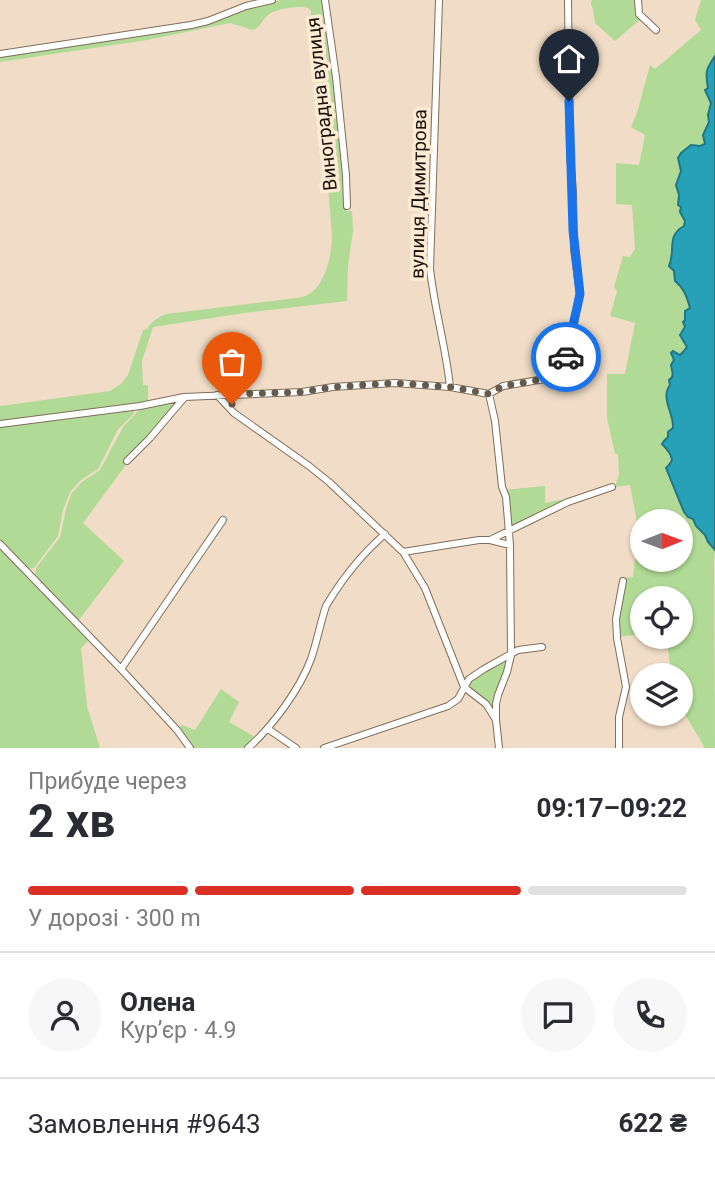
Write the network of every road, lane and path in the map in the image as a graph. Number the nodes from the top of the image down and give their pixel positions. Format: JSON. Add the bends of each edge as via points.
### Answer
{"nodes":[{"id":1,"x":272,"y":0,"type":"edge"},
{"id":2,"x":325,"y":0,"type":"edge"},
{"id":3,"x":439,"y":0,"type":"edge"},
{"id":4,"x":568,"y":0,"type":"edge"},
{"id":5,"x":638,"y":0,"type":"edge"},
{"id":6,"x":656,"y":30,"type":"dead end"},
{"id":7,"x":0,"y":54,"type":"edge"},
{"id":8,"x":347,"y":206,"type":"dead end"},
{"id":9,"x":450,"y":387,"type":"junction"},
{"id":10,"x":235,"y":394,"type":"junction"},
{"id":11,"x":489,"y":394,"type":"junction"},
{"id":12,"x":217,"y":395,"type":"junction"},
{"id":13,"x":184,"y":397,"type":"junction"},
{"id":14,"x":231,"y":410,"type":"junction"},
{"id":15,"x":0,"y":424,"type":"edge"},
{"id":16,"x":127,"y":461,"type":"dead end"},
{"id":17,"x":612,"y":487,"type":"dead end"},
{"id":18,"x":223,"y":520,"type":"dead end"},
{"id":19,"x":508,"y":530,"type":"junction"},
{"id":20,"x":385,"y":534,"type":"junction"},
{"id":21,"x":490,"y":540,"type":"junction"},
{"id":22,"x":0,"y":544,"type":"edge"},
{"id":23,"x":510,"y":545,"type":"junction"},
{"id":24,"x":403,"y":552,"type":"junction"},
{"id":25,"x":623,"y":582,"type":"dead end"},
{"id":26,"x":542,"y":647,"type":"dead end"},
{"id":27,"x":511,"y":655,"type":"junction"},
{"id":28,"x":121,"y":669,"type":"junction"},
{"id":29,"x":464,"y":687,"type":"junction"},
{"id":30,"x":477,"y":697,"type":"junction"},
{"id":31,"x":458,"y":699,"type":"junction"},
{"id":32,"x":496,"y":720,"type":"junction"},
{"id":33,"x":268,"y":729,"type":"junction"},
{"id":34,"x":190,"y":748,"type":"edge"},
{"id":35,"x":248,"y":748,"type":"edge"},
{"id":36,"x":296,"y":748,"type":"edge"},
{"id":37,"x":324,"y":748,"type":"edge"},
{"id":38,"x":499,"y":748,"type":"edge"},
{"id":39,"x":619,"y":748,"type":"edge"}],
"edges":[{"from":1,"to":7,"type":"street","via":[[208,22]]},
{"from":2,"to":8,"type":"street","name":"Виноградна вулиця"},
{"from":3,"to":9,"type":"street","name":"вулиця Димитрова","via":[[430,268]]},
{"from":4,"to":11,"type":"street","via":[[570,155],[580,294],[561,373],[503,386]]},
{"from":5,"to":6,"type":"street","via":[[639,14]]},
{"from":9,"to":10,"type":"street","via":[[395,383]]},
{"from":9,"to":11,"type":"street"},
{"from":10,"to":12,"type":"street"},
{"from":10,"to":14,"type":"street"},
{"from":11,"to":19,"type":"street"},
{"from":12,"to":13,"type":"street"},
{"from":12,"to":14,"type":"street"},
{"from":13,"to":15,"type":"street"},
{"from":13,"to":16,"type":"street"},
{"from":14,"to":20,"type":"street","via":[[309,466]]},
{"from":17,"to":19,"type":"street"},
{"from":18,"to":28,"type":"street"},
{"from":19,"to":21,"type":"street"},
{"from":19,"to":23,"type":"street"},
{"from":20,"to":24,"type":"street"},
{"from":20,"to":33,"type":"street","via":[[330,599],[306,669]]},
{"from":21,"to":23,"type":"street"},
{"from":21,"to":24,"type":"street"},
{"from":22,"to":28,"type":"street"},
{"from":23,"to":27,"type":"street"},
{"from":24,"to":29,"type":"street","via":[[425,588]]},
{"from":25,"to":39,"type":"street","via":[[616,619],[626,687],[619,717]]},
{"from":26,"to":27,"type":"street"},
{"from":27,"to":29,"type":"street"},
{"from":27,"to":32,"type":"street","via":[[498,695]]},
{"from":28,"to":34,"type":"street"},
{"from":29,"to":30,"type":"street"},
{"from":29,"to":31,"type":"street"},
{"from":30,"to":31,"type":"street","via":[[468,694]]},
{"from":30,"to":32,"type":"street"},
{"from":31,"to":37,"type":"street"},
{"from":32,"to":38,"type":"street"},
{"from":33,"to":35,"type":"street"},
{"from":33,"to":36,"type":"street"}]}
